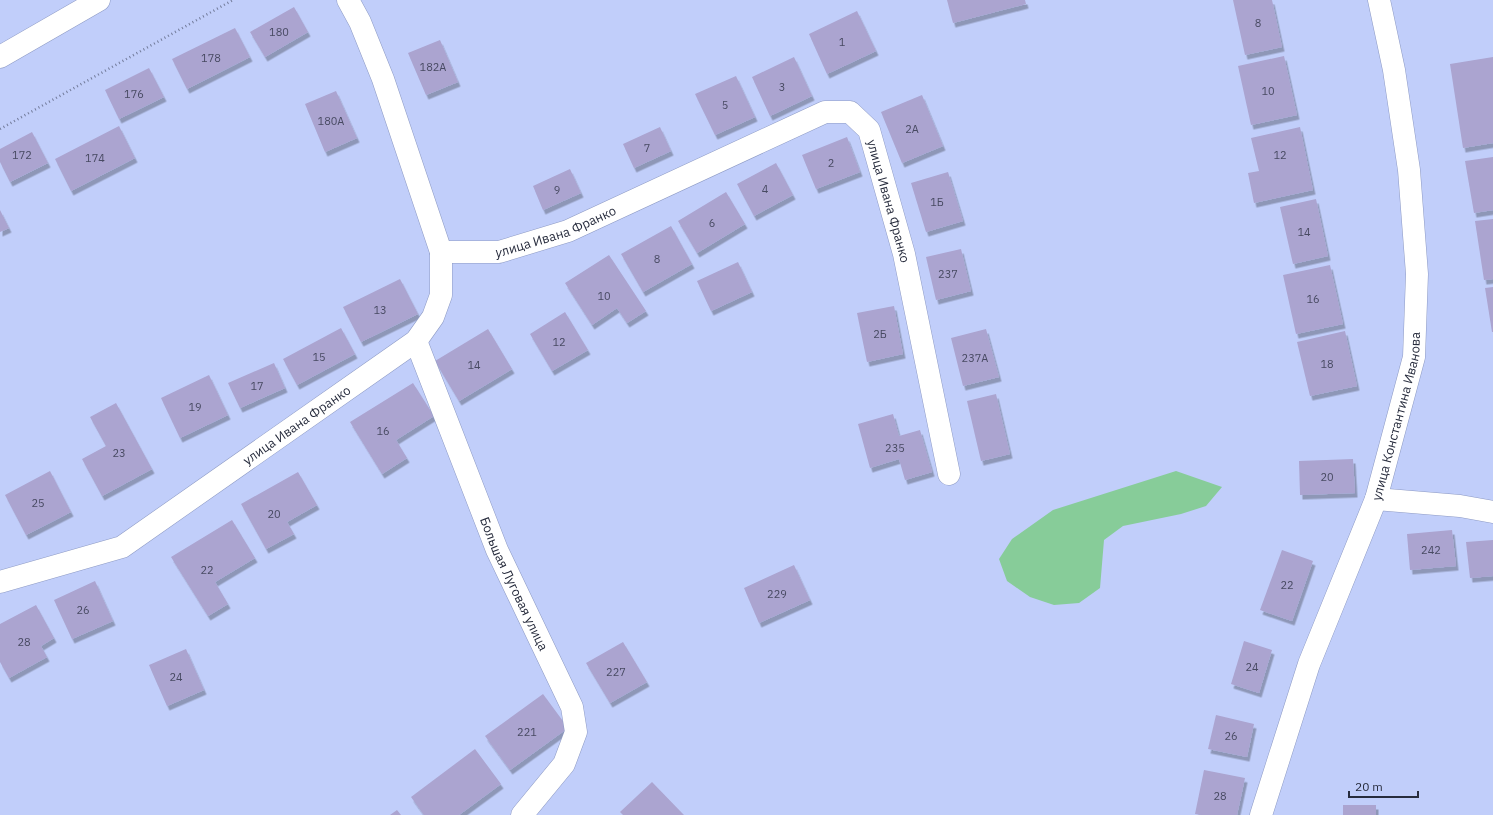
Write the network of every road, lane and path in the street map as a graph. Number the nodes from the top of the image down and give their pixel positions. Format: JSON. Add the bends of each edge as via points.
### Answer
{"nodes":[{"id":1,"x":99,"y":0,"type":"edge"},
{"id":2,"x":233,"y":0,"type":"edge"},
{"id":3,"x":348,"y":0,"type":"edge"},
{"id":4,"x":1379,"y":0,"type":"edge"},
{"id":5,"x":0,"y":57,"type":"edge"},
{"id":6,"x":0,"y":129,"type":"edge"},
{"id":7,"x":441,"y":252,"type":"junction"},
{"id":8,"x":416,"y":341,"type":"junction"},
{"id":9,"x":949,"y":474,"type":"dead end"},
{"id":10,"x":1376,"y":499,"type":"junction"},
{"id":11,"x":1493,"y":512,"type":"edge"},
{"id":12,"x":0,"y":582,"type":"edge"},
{"id":13,"x":522,"y":815,"type":"edge"},
{"id":14,"x":1261,"y":815,"type":"edge"}],
"edges":[{"from":1,"to":5,"type":"street"},
{"from":2,"to":6,"type":"path"},
{"from":3,"to":7,"type":"street","via":[[360,22],[383,79]]},
{"from":4,"to":10,"type":"street","name":"улица Константина Иванова","via":[[1394,70],[1409,170],[1416,274],[1414,357]]},
{"from":7,"to":8,"type":"street","name":"улица Ивана Франко","via":[[441,294],[433,317]]},
{"from":7,"to":9,"type":"street","name":"улица Ивана Франко","via":[[500,252],[568,231],[825,112],[850,112],[869,130],[904,254]]},
{"from":8,"to":12,"type":"street","name":"улица Ивана Франко","via":[[122,547]]},
{"from":8,"to":13,"type":"street","name":"Большая Луговая улица","via":[[497,550],[572,707],[576,732],[564,764]]},
{"from":10,"to":11,"type":"street","via":[[1460,506]]},
{"from":10,"to":14,"type":"street","name":"улица Константина Иванова","via":[[1309,664]]}]}
